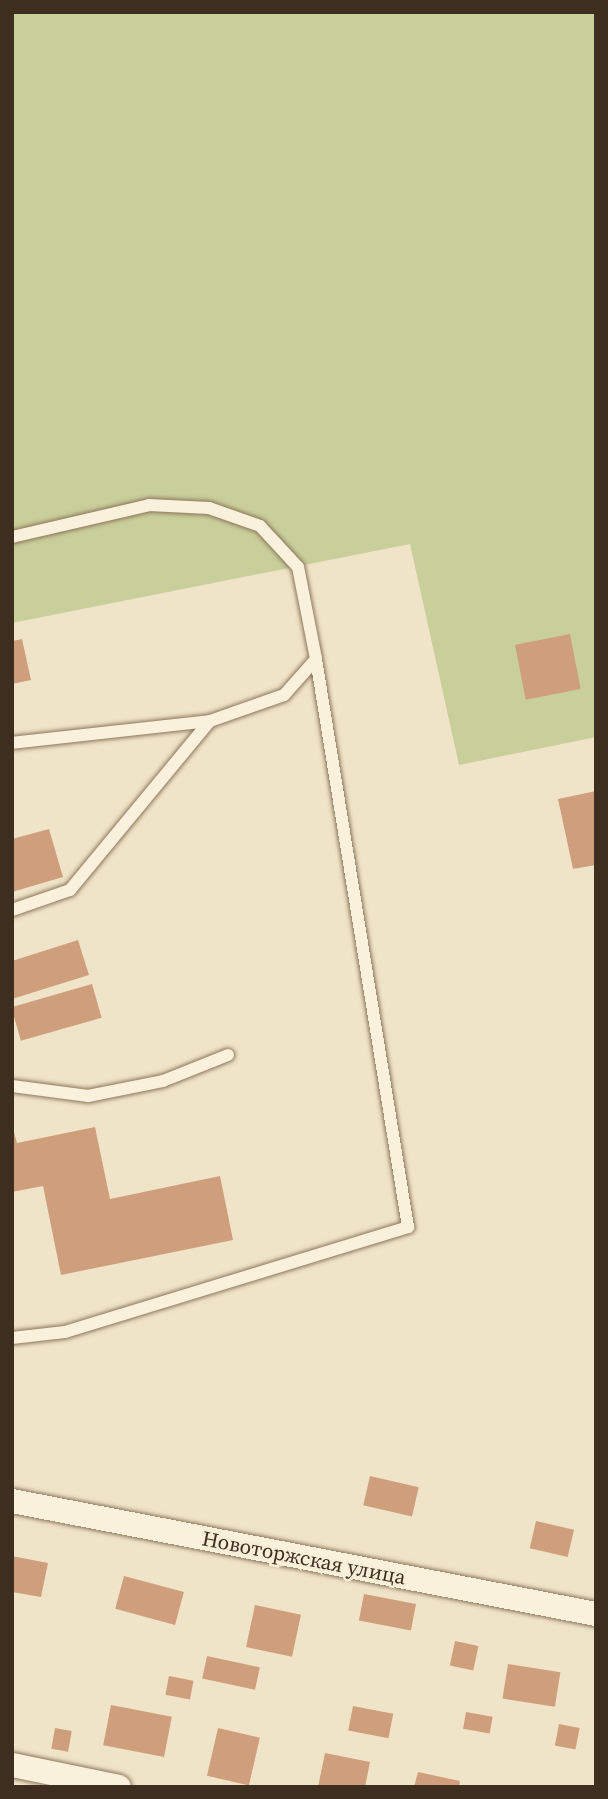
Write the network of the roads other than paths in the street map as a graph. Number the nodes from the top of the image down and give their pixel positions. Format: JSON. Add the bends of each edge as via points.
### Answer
{"nodes":[{"id":1,"x":12,"y":537,"type":"edge"},
{"id":2,"x":316,"y":659,"type":"junction"},
{"id":3,"x":210,"y":721,"type":"junction"},
{"id":4,"x":12,"y":743,"type":"edge"},
{"id":5,"x":12,"y":910,"type":"edge"},
{"id":6,"x":228,"y":1055,"type":"dead end"},
{"id":7,"x":12,"y":1086,"type":"edge"},
{"id":8,"x":12,"y":1338,"type":"edge"},
{"id":9,"x":12,"y":1501,"type":"edge"},
{"id":10,"x":596,"y":1614,"type":"edge"},
{"id":11,"x":12,"y":1765,"type":"edge"},
{"id":12,"x":119,"y":1787,"type":"edge"}],
"edges":[{"from":1,"to":2,"type":"lane","via":[[149,506],[209,508],[260,526],[298,567]]},
{"from":2,"to":3,"type":"lane","via":[[284,695]]},
{"from":2,"to":8,"type":"lane","via":[[408,1227],[65,1332]]},
{"from":3,"to":4,"type":"lane"},
{"from":3,"to":5,"type":"lane","via":[[70,890]]},
{"from":6,"to":7,"type":"lane","via":[[163,1081],[89,1096]]},
{"from":9,"to":10,"type":"street","name":"Новоторжская улица"},
{"from":11,"to":12,"type":"street"}]}
